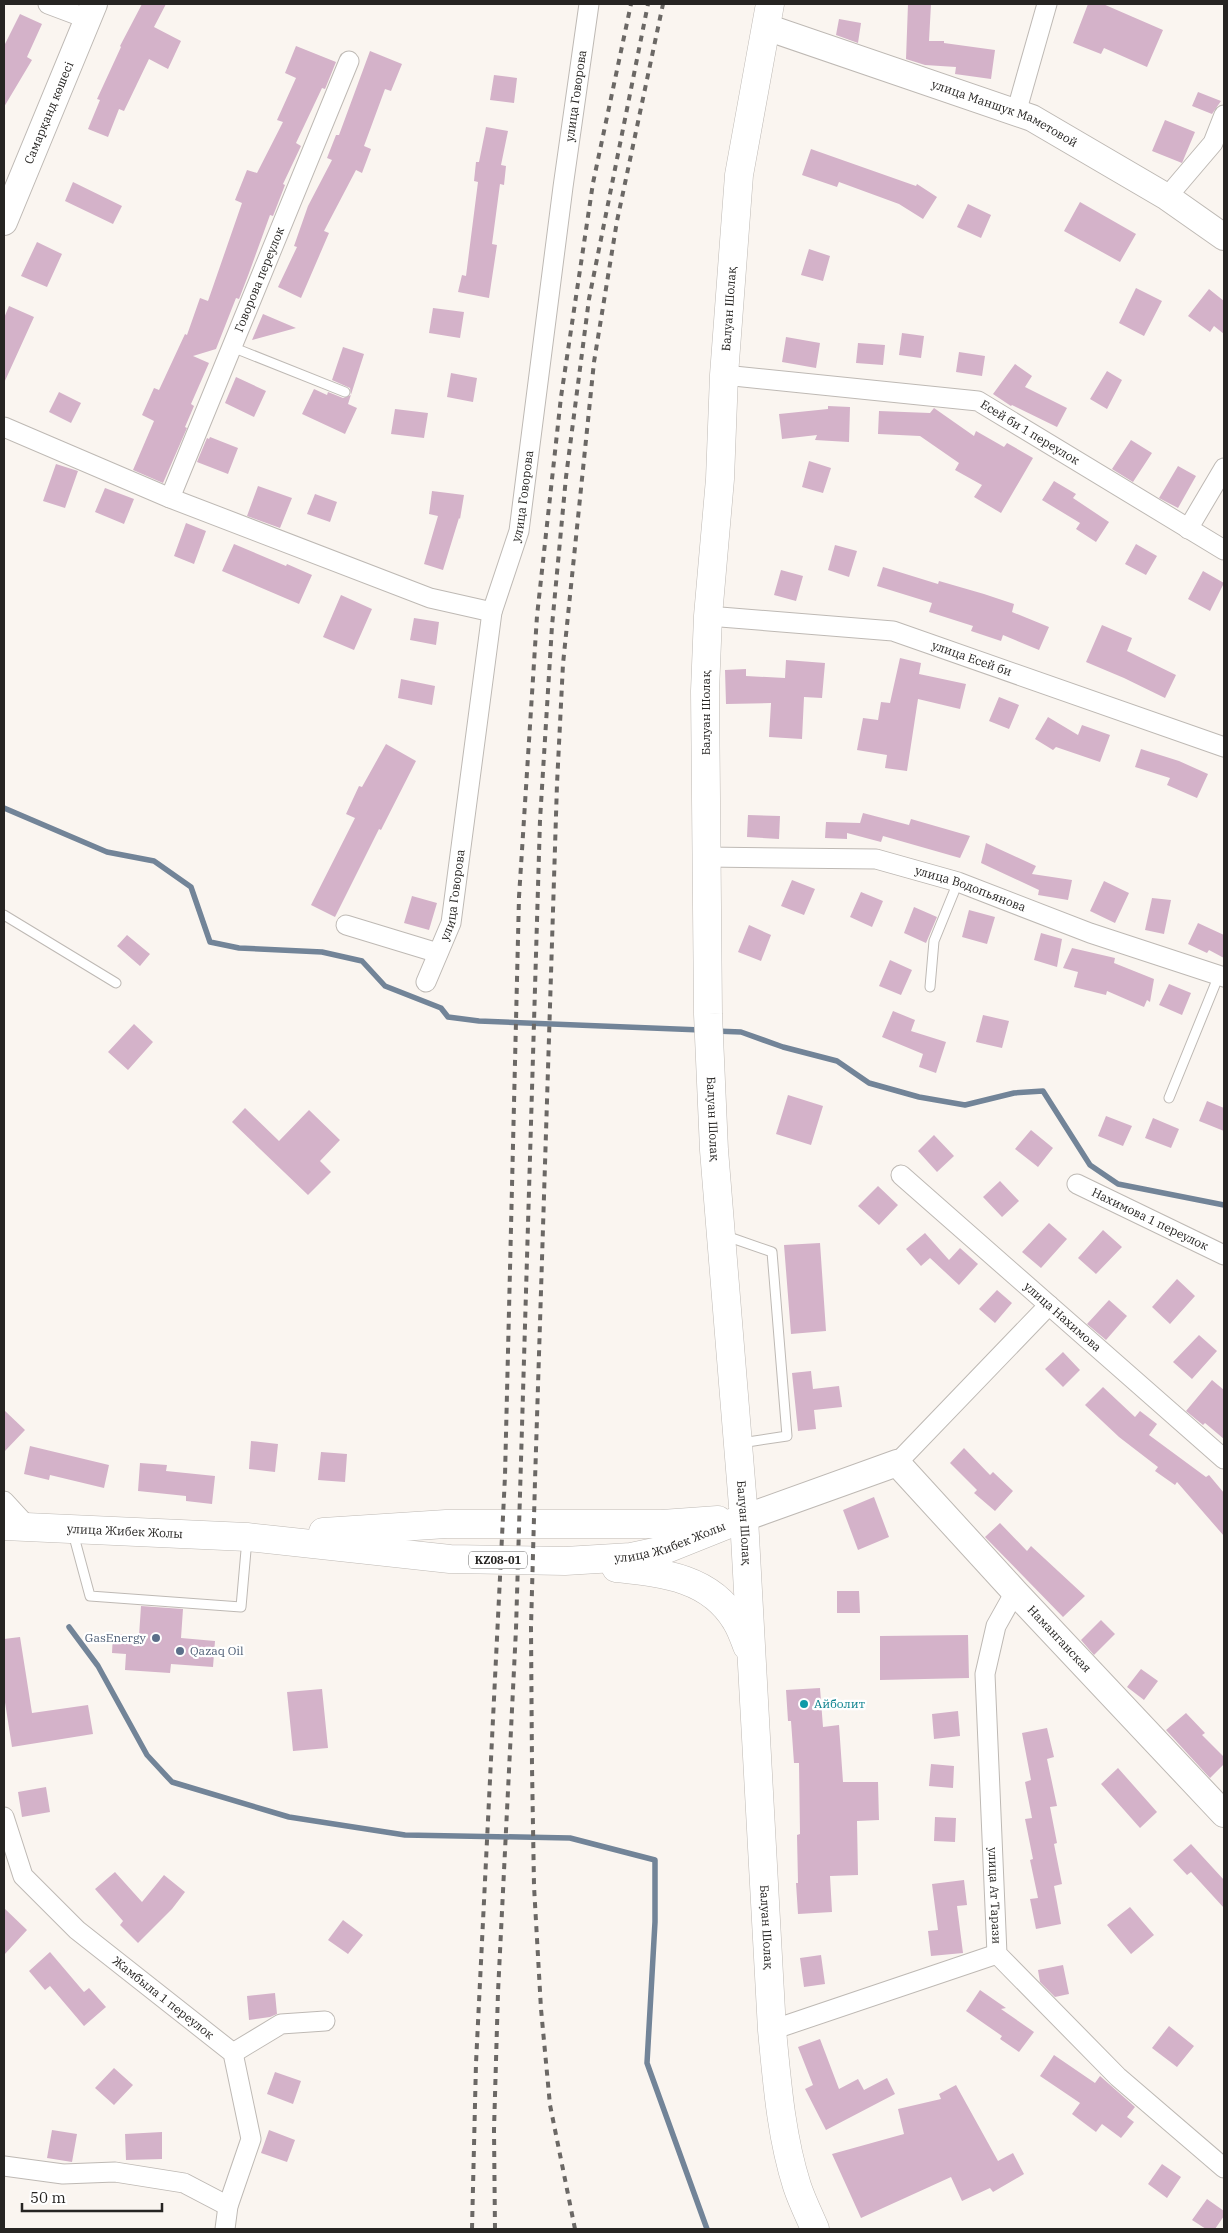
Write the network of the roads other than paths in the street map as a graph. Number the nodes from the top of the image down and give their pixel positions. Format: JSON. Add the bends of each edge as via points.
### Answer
{"nodes":[{"id":1,"x":48,"y":4,"type":"edge"},
{"id":2,"x":589,"y":4,"type":"edge"},
{"id":3,"x":1044,"y":6,"type":"edge"},
{"id":4,"x":91,"y":11,"type":"edge"},
{"id":5,"x":768,"y":16,"type":"edge"},
{"id":6,"x":349,"y":61,"type":"dead end"},
{"id":7,"x":1016,"y":113,"type":"junction"},
{"id":8,"x":1224,"y":115,"type":"edge"},
{"id":9,"x":1168,"y":197,"type":"junction"},
{"id":10,"x":4,"y":222,"type":"edge"},
{"id":11,"x":1224,"y":237,"type":"edge"},
{"id":12,"x":232,"y":347,"type":"junction"},
{"id":13,"x":724,"y":374,"type":"junction"},
{"id":14,"x":345,"y":392,"type":"dead end"},
{"id":15,"x":4,"y":427,"type":"edge"},
{"id":16,"x":1224,"y":468,"type":"edge"},
{"id":17,"x":170,"y":498,"type":"junction"},
{"id":18,"x":1188,"y":530,"type":"junction"},
{"id":19,"x":1224,"y":550,"type":"edge"},
{"id":20,"x":492,"y":612,"type":"junction"},
{"id":21,"x":708,"y":616,"type":"junction"},
{"id":22,"x":1224,"y":747,"type":"edge"},
{"id":23,"x":706,"y":857,"type":"junction"},
{"id":24,"x":958,"y":882,"type":"junction"},
{"id":25,"x":4,"y":915,"type":"edge"},
{"id":26,"x":346,"y":925,"type":"dead end"},
{"id":27,"x":438,"y":953,"type":"junction"},
{"id":28,"x":1222,"y":976,"type":"edge"},
{"id":29,"x":426,"y":982,"type":"dead end"},
{"id":30,"x":116,"y":983,"type":"dead end"},
{"id":31,"x":930,"y":987,"type":"dead end"},
{"id":32,"x":1169,"y":1098,"type":"dead end"},
{"id":33,"x":901,"y":1175,"type":"dead end"},
{"id":34,"x":1077,"y":1184,"type":"dead end"},
{"id":35,"x":721,"y":1234,"type":"junction"},
{"id":36,"x":1224,"y":1255,"type":"edge"},
{"id":37,"x":1050,"y":1305,"type":"junction"},
{"id":38,"x":739,"y":1444,"type":"junction"},
{"id":39,"x":1224,"y":1459,"type":"edge"},
{"id":40,"x":897,"y":1462,"type":"junction"},
{"id":41,"x":4,"y":1501,"type":"edge"},
{"id":42,"x":744,"y":1518,"type":"junction"},
{"id":43,"x":15,"y":1526,"type":"edge"},
{"id":44,"x":72,"y":1528,"type":"junction"},
{"id":45,"x":247,"y":1537,"type":"junction"},
{"id":46,"x":565,"y":1561,"type":"junction"},
{"id":47,"x":1015,"y":1592,"type":"junction"},
{"id":48,"x":752,"y":1656,"type":"junction"},
{"id":49,"x":1224,"y":1814,"type":"edge"},
{"id":50,"x":4,"y":1817,"type":"edge"},
{"id":51,"x":997,"y":1954,"type":"junction"},
{"id":52,"x":325,"y":2021,"type":"dead end"},
{"id":53,"x":772,"y":2030,"type":"junction"},
{"id":54,"x":233,"y":2053,"type":"junction"},
{"id":55,"x":4,"y":2166,"type":"edge"},
{"id":56,"x":1224,"y":2168,"type":"edge"},
{"id":57,"x":228,"y":2206,"type":"junction"},
{"id":58,"x":225,"y":2229,"type":"edge"},
{"id":59,"x":814,"y":2229,"type":"edge"}],
"edges":[{"from":1,"to":4,"type":"street"},
{"from":2,"to":20,"type":"street","name":"улица Говорова","via":[[519,531]]},
{"from":3,"to":7,"type":"street"},
{"from":4,"to":10,"type":"street","name":"Самарқанд көшесі"},
{"from":5,"to":7,"type":"street","name":"улица Маншук Маметовой"},
{"from":5,"to":13,"type":"main road","name":"Балуан Шолақ","via":[[740,175]]},
{"from":6,"to":12,"type":"street","name":"Говорова переулок"},
{"from":7,"to":9,"type":"street","name":"улица Маншук Маметовой","via":[[1032,118]]},
{"from":8,"to":9,"type":"street","via":[[1213,143]]},
{"from":9,"to":11,"type":"street","name":"улица Маншук Маметовой"},
{"from":12,"to":14,"type":"lane"},
{"from":12,"to":17,"type":"street","name":"Говорова переулок"},
{"from":13,"to":18,"type":"street","name":"Есей би 1 переулок","via":[[978,401]]},
{"from":13,"to":21,"type":"main road","name":"Балуан Шолақ","via":[[720,479]]},
{"from":15,"to":17,"type":"street"},
{"from":16,"to":18,"type":"street"},
{"from":17,"to":20,"type":"street","via":[[430,598]]},
{"from":18,"to":19,"type":"street","name":"Есей би 1 переулок"},
{"from":20,"to":27,"type":"street","name":"улица Говорова","via":[[451,922]]},
{"from":21,"to":22,"type":"street","name":"улица Есей би","via":[[893,631]]},
{"from":21,"to":23,"type":"main road","name":"Балуан Шолақ"},
{"from":23,"to":24,"type":"street","name":"улица Водопьянова","via":[[876,859]]},
{"from":23,"to":35,"type":"main road","name":"Балуан Шолақ","via":[[708,1014]]},
{"from":24,"to":28,"type":"street","name":"улица Водопьянова","via":[[1090,933]]},
{"from":24,"to":31,"type":"lane","via":[[934,941]]},
{"from":25,"to":30,"type":"lane"},
{"from":26,"to":27,"type":"street"},
{"from":27,"to":29,"type":"street","name":"улица Говорова"},
{"from":28,"to":32,"type":"lane"},
{"from":33,"to":37,"type":"street","name":"улица Нахимова"},
{"from":34,"to":36,"type":"street","name":"Нахимова 1 переулок"},
{"from":35,"to":38,"type":"main road","name":"Балуан Шолақ"},
{"from":35,"to":38,"type":"lane","via":[[772,1252],[787,1436]]},
{"from":37,"to":39,"type":"street","name":"улица Нахимова"},
{"from":37,"to":40,"type":"street"},
{"from":38,"to":42,"type":"main road","name":"Балуан Шолақ"},
{"from":40,"to":42,"type":"street"},
{"from":40,"to":47,"type":"street","name":"Наманганская"},
{"from":41,"to":43,"type":"street"},
{"from":42,"to":45,"type":"main road","name":"улица Жибек Жолы","number":"KZ08-01","via":[[662,1524],[446,1524]]},
{"from":42,"to":46,"type":"main road","name":"улица Жибек Жолы","number":"KZ08-01","via":[[664,1550],[630,1557]]},
{"from":42,"to":48,"type":"main road","name":"Балуан Шолақ"},
{"from":43,"to":44,"type":"main road","name":"улица Жибек Жолы","number":"KZ08-01"},
{"from":44,"to":45,"type":"main road","name":"улица Жибек Жолы","number":"KZ08-01"},
{"from":44,"to":45,"type":"lane","via":[[90,1596],[241,1607]]},
{"from":45,"to":46,"type":"main road","name":"улица Жибек Жолы","number":"KZ08-01","via":[[450,1559]]},
{"from":46,"to":48,"type":"main road","number":"KZ08-01","via":[[670,1574],[694,1584],[719,1600],[736,1621]]},
{"from":47,"to":49,"type":"street","name":"Наманганская"},
{"from":47,"to":51,"type":"street","name":"улица Ат Тарази","via":[[996,1626],[985,1674]]},
{"from":48,"to":53,"type":"main road","name":"Балуан Шолақ"},
{"from":50,"to":54,"type":"street","name":"Жамбыла 1 переулок","via":[[23,1876],[77,1930]]},
{"from":51,"to":53,"type":"street"},
{"from":51,"to":56,"type":"street","name":"улица Ат Тарази","via":[[1118,2077]]},
{"from":52,"to":54,"type":"street","via":[[281,2024]]},
{"from":53,"to":59,"type":"main road","name":"Балуан Шолақ","via":[[778,2098],[788,2148],[797,2186]]},
{"from":54,"to":57,"type":"street","via":[[252,2138]]},
{"from":55,"to":57,"type":"street","via":[[63,2174],[115,2172],[184,2182]]},
{"from":57,"to":58,"type":"street"}]}
